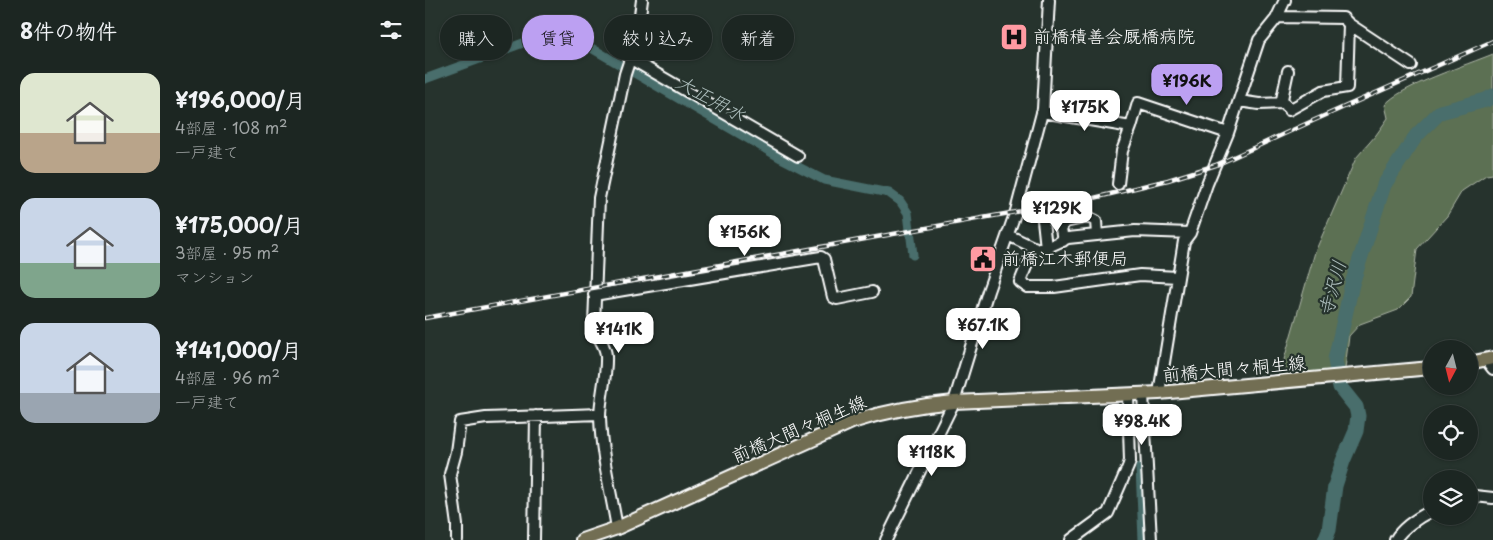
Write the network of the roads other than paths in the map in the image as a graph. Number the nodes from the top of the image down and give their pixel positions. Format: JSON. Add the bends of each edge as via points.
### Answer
{"nodes":[{"id":1,"x":642,"y":0,"type":"edge"},
{"id":2,"x":1049,"y":0,"type":"edge"},
{"id":3,"x":1285,"y":0,"type":"edge"},
{"id":4,"x":1275,"y":20,"type":"junction"},
{"id":5,"x":1349,"y":24,"type":"junction"},
{"id":6,"x":630,"y":61,"type":"junction"},
{"id":7,"x":1411,"y":65,"type":"dead end"},
{"id":8,"x":1288,"y":71,"type":"dead end"},
{"id":9,"x":1239,"y":101,"type":"junction"},
{"id":10,"x":1284,"y":103,"type":"junction"},
{"id":11,"x":1042,"y":112,"type":"junction"},
{"id":12,"x":1131,"y":127,"type":"junction"},
{"id":13,"x":1228,"y":134,"type":"junction"},
{"id":14,"x":798,"y":156,"type":"dead end"},
{"id":15,"x":1118,"y":184,"type":"dead end"},
{"id":16,"x":1043,"y":220,"type":"dead end"},
{"id":17,"x":1190,"y":233,"type":"junction"},
{"id":18,"x":1008,"y":235,"type":"junction"},
{"id":19,"x":1097,"y":235,"type":"junction"},
{"id":20,"x":1063,"y":241,"type":"junction"},
{"id":21,"x":1034,"y":247,"type":"junction"},
{"id":22,"x":1046,"y":248,"type":"junction"},
{"id":23,"x":1178,"y":277,"type":"junction"},
{"id":24,"x":872,"y":292,"type":"dead end"},
{"id":25,"x":595,"y":295,"type":"junction"},
{"id":26,"x":1478,"y":363,"type":"edge"},
{"id":27,"x":1491,"y":363,"type":"edge"},
{"id":28,"x":1423,"y":369,"type":"edge"},
{"id":29,"x":1159,"y":393,"type":"junction"},
{"id":30,"x":1136,"y":394,"type":"junction"},
{"id":31,"x":954,"y":402,"type":"junction"},
{"id":32,"x":600,"y":414,"type":"junction"},
{"id":33,"x":536,"y":416,"type":"junction"},
{"id":34,"x":1478,"y":496,"type":"edge"},
{"id":35,"x":1493,"y":498,"type":"edge"},
{"id":36,"x":1423,"y":516,"type":"edge"},
{"id":37,"x":617,"y":528,"type":"junction"},
{"id":38,"x":457,"y":540,"type":"edge"},
{"id":39,"x":534,"y":540,"type":"edge"},
{"id":40,"x":582,"y":540,"type":"edge"},
{"id":41,"x":886,"y":540,"type":"edge"},
{"id":42,"x":1071,"y":540,"type":"edge"},
{"id":43,"x":1151,"y":540,"type":"edge"},
{"id":44,"x":1395,"y":540,"type":"edge"}],
"edges":[{"from":1,"to":6,"type":"street"},
{"from":2,"to":11,"type":"street"},
{"from":3,"to":4,"type":"street"},
{"from":4,"to":5,"type":"street","via":[[1343,18]]},
{"from":4,"to":9,"type":"street","via":[[1259,40]]},
{"from":5,"to":7,"type":"street"},
{"from":5,"to":10,"type":"street","via":[[1347,87],[1323,90],[1289,110]]},
{"from":6,"to":14,"type":"street"},
{"from":6,"to":25,"type":"street","via":[[599,198]]},
{"from":8,"to":10,"type":"street"},
{"from":9,"to":10,"type":"street"},
{"from":9,"to":13,"type":"street"},
{"from":11,"to":12,"type":"street"},
{"from":11,"to":18,"type":"street"},
{"from":12,"to":13,"type":"street","via":[[1139,103]]},
{"from":12,"to":15,"type":"street","via":[[1121,151]]},
{"from":13,"to":17,"type":"street"},
{"from":16,"to":22,"type":"street"},
{"from":17,"to":19,"type":"street","via":[[1135,231]]},
{"from":17,"to":23,"type":"street","via":[[1184,241]]},
{"from":18,"to":21,"type":"street"},
{"from":18,"to":31,"type":"street"},
{"from":19,"to":20,"type":"street"},
{"from":19,"to":20,"type":"street","via":[[1096,221],[1088,217],[1065,222],[1061,228]]},
{"from":20,"to":22,"type":"street"},
{"from":21,"to":22,"type":"street"},
{"from":21,"to":23,"type":"street","via":[[1020,282],[1027,287],[1056,287],[1140,275]]},
{"from":23,"to":29,"type":"street"},
{"from":24,"to":25,"type":"street","via":[[833,297],[821,257]]},
{"from":25,"to":32,"type":"street","via":[[595,330],[606,355]]},
{"from":26,"to":27,"type":"main road"},
{"from":28,"to":29,"type":"main road","name":"前橋大間々桐生線"},
{"from":29,"to":30,"type":"main road","name":"前橋大間々桐生線"},
{"from":30,"to":31,"type":"main road","name":"前橋大間々桐生線"},
{"from":30,"to":42,"type":"street","via":[[1130,461],[1108,512]]},
{"from":30,"to":43,"type":"street"},
{"from":31,"to":37,"type":"main road","name":"前橋大間々桐生線","via":[[921,405],[852,422]]},
{"from":31,"to":41,"type":"street"},
{"from":32,"to":33,"type":"street"},
{"from":32,"to":37,"type":"street"},
{"from":33,"to":38,"type":"street","via":[[460,422],[450,474]]},
{"from":33,"to":39,"type":"street"},
{"from":34,"to":35,"type":"street"},
{"from":36,"to":44,"type":"street","via":[[1398,534]]},
{"from":37,"to":40,"type":"main road","name":"前橋大間々桐生線"}]}
